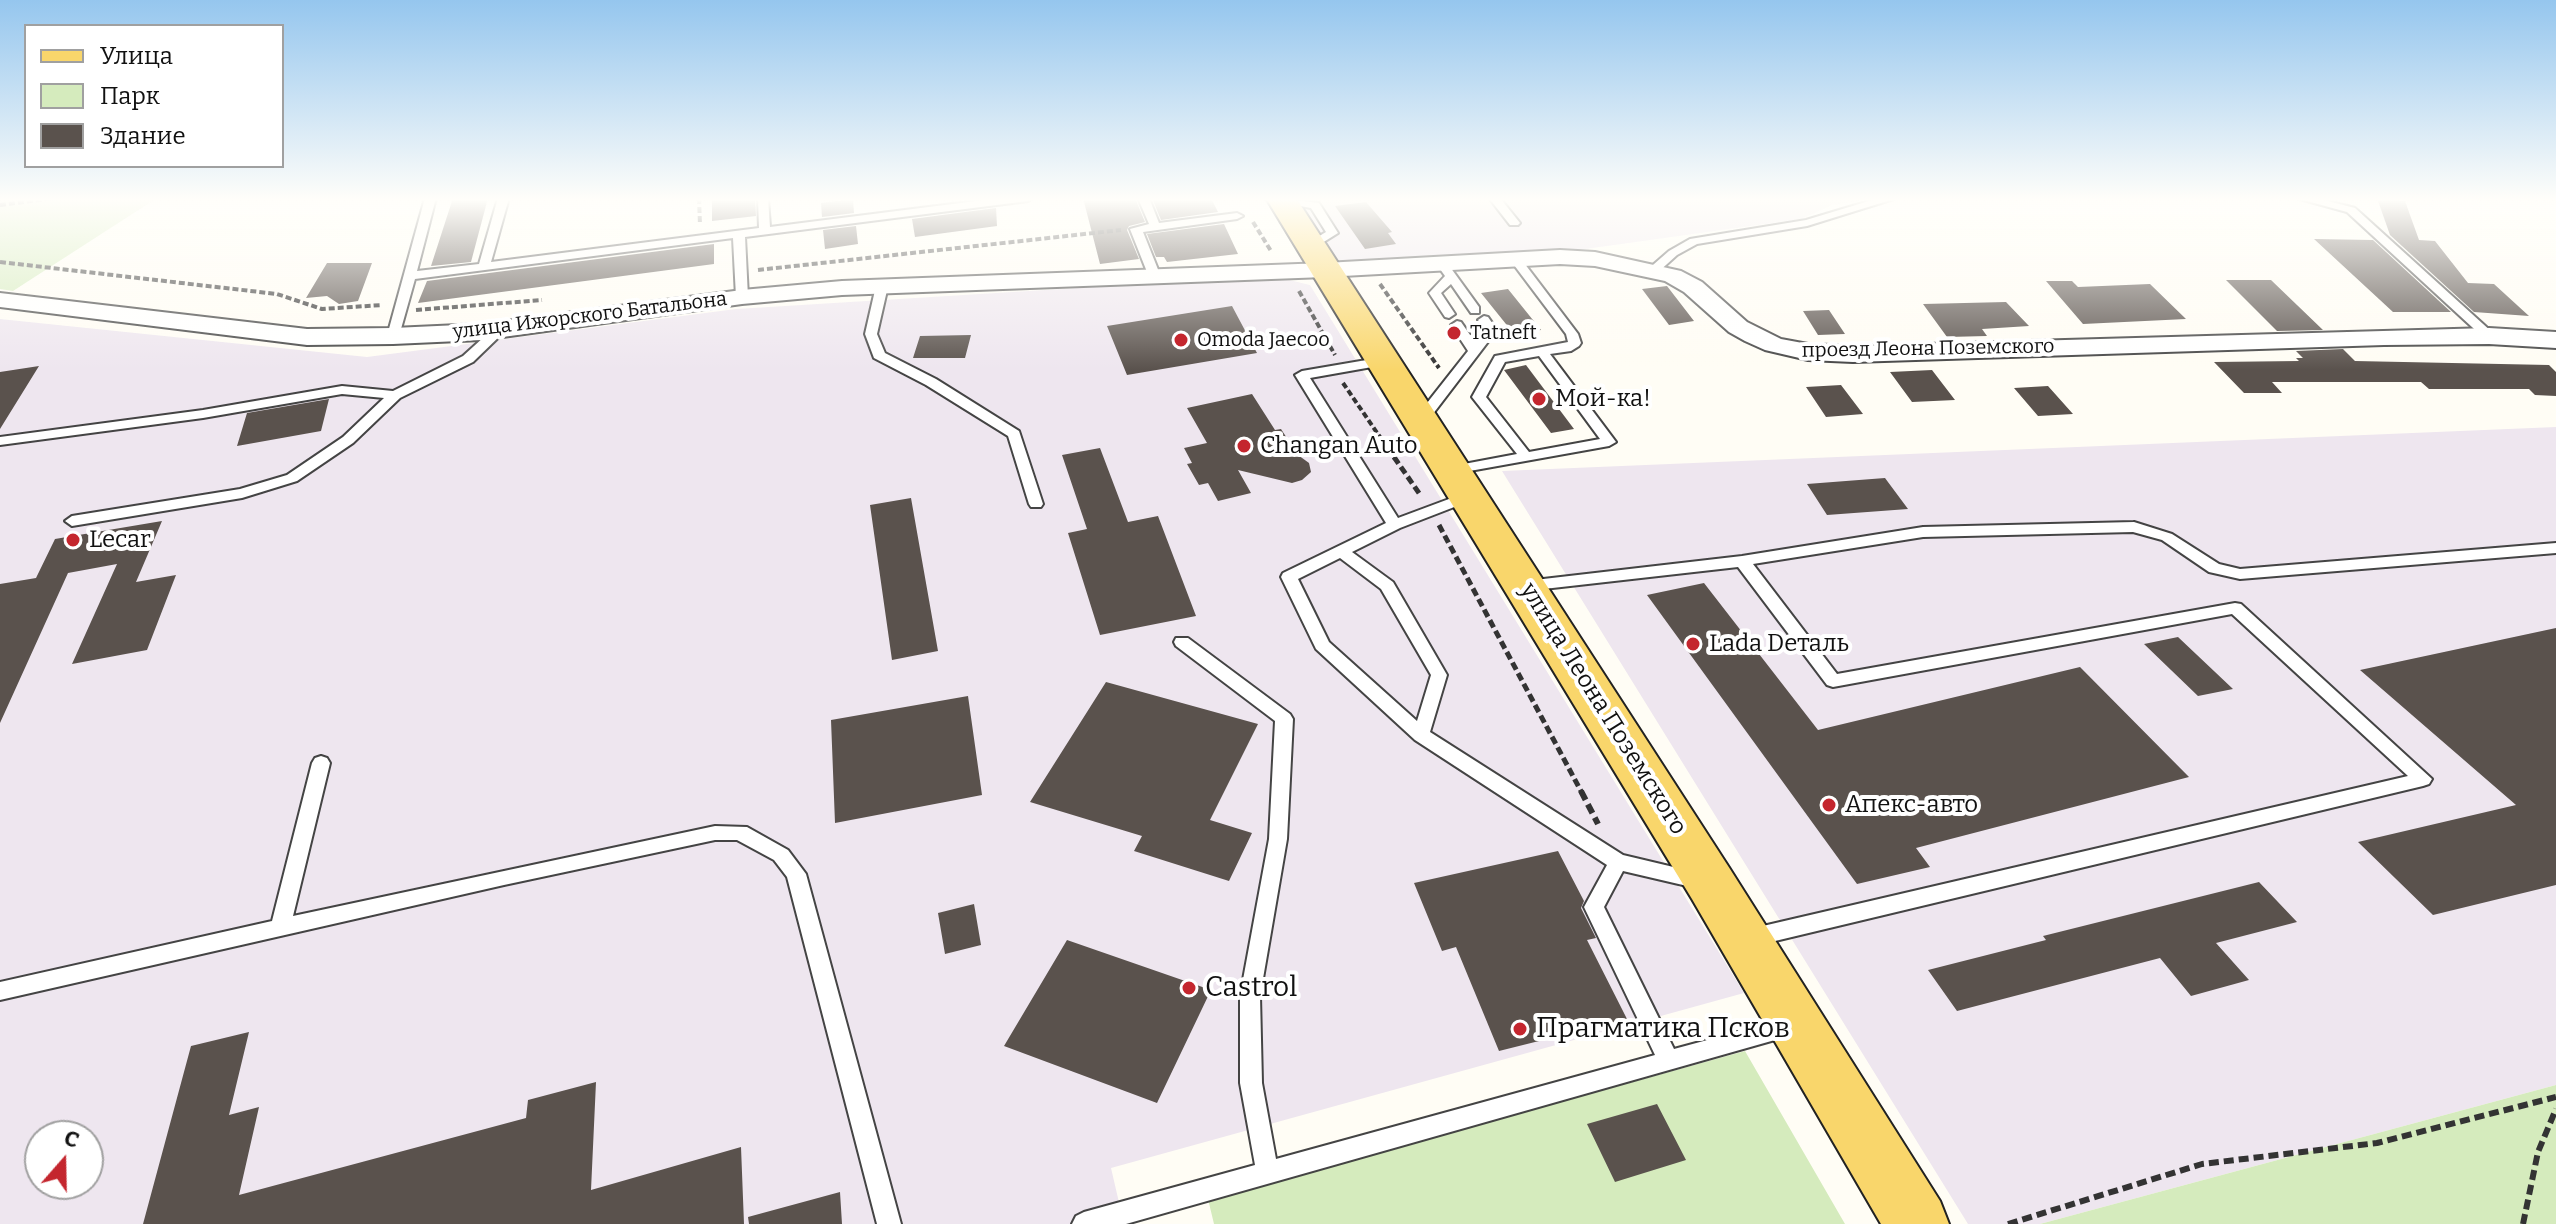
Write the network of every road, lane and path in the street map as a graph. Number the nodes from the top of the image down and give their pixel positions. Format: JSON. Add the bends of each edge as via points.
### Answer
{"nodes":[{"id":1,"x":414,"y":255,"type":"edge"},
{"id":2,"x":487,"y":255,"type":"edge"},
{"id":3,"x":574,"y":255,"type":"edge"},
{"id":4,"x":740,"y":255,"type":"edge"},
{"id":5,"x":896,"y":255,"type":"edge"},
{"id":6,"x":1146,"y":255,"type":"edge"},
{"id":7,"x":1315,"y":255,"type":"edge"},
{"id":8,"x":1674,"y":255,"type":"edge"},
{"id":9,"x":2400,"y":255,"type":"edge"},
{"id":10,"x":1514,"y":257,"type":"junction"},
{"id":11,"x":1317,"y":258,"type":"junction"},
{"id":12,"x":0,"y":262,"type":"edge"},
{"id":13,"x":484,"y":266,"type":"junction"},
{"id":14,"x":1446,"y":270,"type":"junction"},
{"id":15,"x":1652,"y":271,"type":"junction"},
{"id":16,"x":741,"y":272,"type":"junction"},
{"id":17,"x":408,"y":276,"type":"junction"},
{"id":18,"x":1155,"y":277,"type":"junction"},
{"id":19,"x":882,"y":286,"type":"junction"},
{"id":20,"x":1293,"y":287,"type":"dead end"},
{"id":21,"x":742,"y":297,"type":"junction"},
{"id":22,"x":556,"y":298,"type":"dead end"},
{"id":23,"x":0,"y":300,"type":"edge"},
{"id":24,"x":400,"y":307,"type":"junction"},
{"id":25,"x":499,"y":330,"type":"junction"},
{"id":26,"x":393,"y":336,"type":"junction"},
{"id":27,"x":2489,"y":336,"type":"junction"},
{"id":28,"x":2556,"y":340,"type":"edge"},
{"id":29,"x":1474,"y":350,"type":"junction"},
{"id":30,"x":1542,"y":352,"type":"junction"},
{"id":31,"x":1384,"y":361,"type":"junction"},
{"id":32,"x":1342,"y":368,"type":"junction"},
{"id":33,"x":395,"y":395,"type":"junction"},
{"id":34,"x":1421,"y":420,"type":"junction"},
{"id":35,"x":0,"y":441,"type":"edge"},
{"id":36,"x":1526,"y":457,"type":"junction"},
{"id":37,"x":1462,"y":483,"type":"junction"},
{"id":38,"x":1036,"y":504,"type":"dead end"},
{"id":39,"x":1431,"y":510,"type":"junction"},
{"id":40,"x":72,"y":521,"type":"dead end"},
{"id":41,"x":1395,"y":525,"type":"junction"},
{"id":42,"x":2556,"y":548,"type":"edge"},
{"id":43,"x":1342,"y":552,"type":"junction"},
{"id":44,"x":1742,"y":561,"type":"junction"},
{"id":45,"x":1526,"y":586,"type":"junction"},
{"id":46,"x":1182,"y":642,"type":"dead end"},
{"id":47,"x":1421,"y":735,"type":"junction"},
{"id":48,"x":321,"y":763,"type":"dead end"},
{"id":49,"x":1618,"y":862,"type":"junction"},
{"id":50,"x":1711,"y":884,"type":"junction"},
{"id":51,"x":280,"y":928,"type":"junction"},
{"id":52,"x":1745,"y":939,"type":"junction"},
{"id":53,"x":0,"y":991,"type":"edge"},
{"id":54,"x":1799,"y":1025,"type":"junction"},
{"id":55,"x":1669,"y":1061,"type":"junction"},
{"id":56,"x":2556,"y":1097,"type":"edge"},
{"id":57,"x":2556,"y":1109,"type":"edge"},
{"id":58,"x":1267,"y":1171,"type":"junction"},
{"id":59,"x":889,"y":1224,"type":"edge"},
{"id":60,"x":1084,"y":1224,"type":"edge"},
{"id":61,"x":1917,"y":1224,"type":"edge"},
{"id":62,"x":2008,"y":1224,"type":"edge"},
{"id":63,"x":2523,"y":1224,"type":"edge"}],
"edges":[{"from":1,"to":17,"type":"lane"},
{"from":2,"to":13,"type":"lane"},
{"from":3,"to":13,"type":"lane"},
{"from":4,"to":16,"type":"lane"},
{"from":5,"to":16,"type":"path"},
{"from":6,"to":18,"type":"lane"},
{"from":7,"to":11,"type":"main road","name":"улица Леона Поземского"},
{"from":8,"to":15,"type":"lane"},
{"from":9,"to":27,"type":"lane"},
{"from":10,"to":14,"type":"street","name":"проезд Леона Поземского"},
{"from":10,"to":15,"type":"street","name":"проезд Леона Поземского","via":[[1595,259]]},
{"from":10,"to":30,"type":"lane","via":[[1575,343]]},
{"from":11,"to":14,"type":"street","name":"проезд Леона Поземского"},
{"from":11,"to":18,"type":"street","name":"улица Ижорского Батальона"},
{"from":11,"to":31,"type":"main road","name":"улица Леона Поземского"},
{"from":12,"to":24,"type":"path","via":[[277,294],[322,309]]},
{"from":13,"to":17,"type":"lane"},
{"from":14,"to":29,"type":"lane","via":[[1435,293]]},
{"from":14,"to":29,"type":"lane","via":[[1491,330]]},
{"from":15,"to":27,"type":"street","name":"проезд Леона Поземского","via":[[1693,287],[1754,336],[1808,352]]},
{"from":16,"to":21,"type":"lane"},
{"from":17,"to":24,"type":"lane"},
{"from":18,"to":19,"type":"street","name":"улица Ижорского Батальона"},
{"from":19,"to":21,"type":"street","name":"улица Ижорского Батальона"},
{"from":19,"to":38,"type":"lane","via":[[871,334],[879,355],[1014,434]]},
{"from":20,"to":32,"type":"path","via":[[1303,294]]},
{"from":21,"to":25,"type":"street","name":"улица Ижорского Батальона"},
{"from":22,"to":24,"type":"path","via":[[456,309]]},
{"from":23,"to":26,"type":"street","name":"улица Ижорского Батальона","via":[[307,337]]},
{"from":24,"to":26,"type":"lane"},
{"from":25,"to":26,"type":"street","name":"улица Ижорского Батальона"},
{"from":25,"to":33,"type":"lane","via":[[468,359]]},
{"from":27,"to":28,"type":"street","name":"проезд Леона Поземского"},
{"from":29,"to":34,"type":"lane"},
{"from":30,"to":36,"type":"lane","via":[[1500,359],[1479,397]]},
{"from":30,"to":36,"type":"lane","via":[[1609,442]]},
{"from":31,"to":32,"type":"lane"},
{"from":31,"to":34,"type":"main road","name":"улица Леона Поземского"},
{"from":32,"to":39,"type":"path","via":[[1342,381]]},
{"from":32,"to":41,"type":"lane","via":[[1302,375]]},
{"from":33,"to":35,"type":"lane","via":[[342,390]]},
{"from":33,"to":40,"type":"lane","via":[[348,440],[292,478],[242,493]]},
{"from":34,"to":37,"type":"main road","name":"улица Леона Поземского"},
{"from":36,"to":37,"type":"lane"},
{"from":37,"to":39,"type":"lane"},
{"from":37,"to":45,"type":"main road","name":"улица Леона Поземского"},
{"from":39,"to":41,"type":"lane"},
{"from":39,"to":49,"type":"path"},
{"from":41,"to":43,"type":"lane"},
{"from":42,"to":44,"type":"lane","via":[[2240,574],[2214,568],[2167,537],[2134,527],[1923,532]]},
{"from":43,"to":47,"type":"lane","via":[[1387,586],[1439,675]]},
{"from":43,"to":47,"type":"lane","via":[[1289,577],[1322,645]]},
{"from":44,"to":45,"type":"lane"},
{"from":44,"to":52,"type":"lane","via":[[1833,681],[2235,608],[2423,779]]},
{"from":45,"to":50,"type":"main road","name":"улица Леона Поземского"},
{"from":46,"to":58,"type":"lane","via":[[1284,719],[1278,839],[1250,996],[1251,1083]]},
{"from":47,"to":49,"type":"lane"},
{"from":48,"to":51,"type":"lane"},
{"from":49,"to":50,"type":"lane"},
{"from":49,"to":55,"type":"lane","via":[[1594,907]]},
{"from":50,"to":52,"type":"main road","name":"улица Леона Поземского"},
{"from":51,"to":53,"type":"lane"},
{"from":51,"to":59,"type":"lane","via":[[715,833],[740,832],[760,840],[796,874]]},
{"from":52,"to":54,"type":"main road","name":"улица Леона Поземского"},
{"from":54,"to":55,"type":"lane"},
{"from":54,"to":61,"type":"main road","name":"улица Леона Поземского"},
{"from":55,"to":58,"type":"lane"},
{"from":56,"to":62,"type":"path","via":[[2377,1143],[2202,1164]]},
{"from":57,"to":63,"type":"path","via":[[2538,1152]]},
{"from":58,"to":60,"type":"lane"}]}
